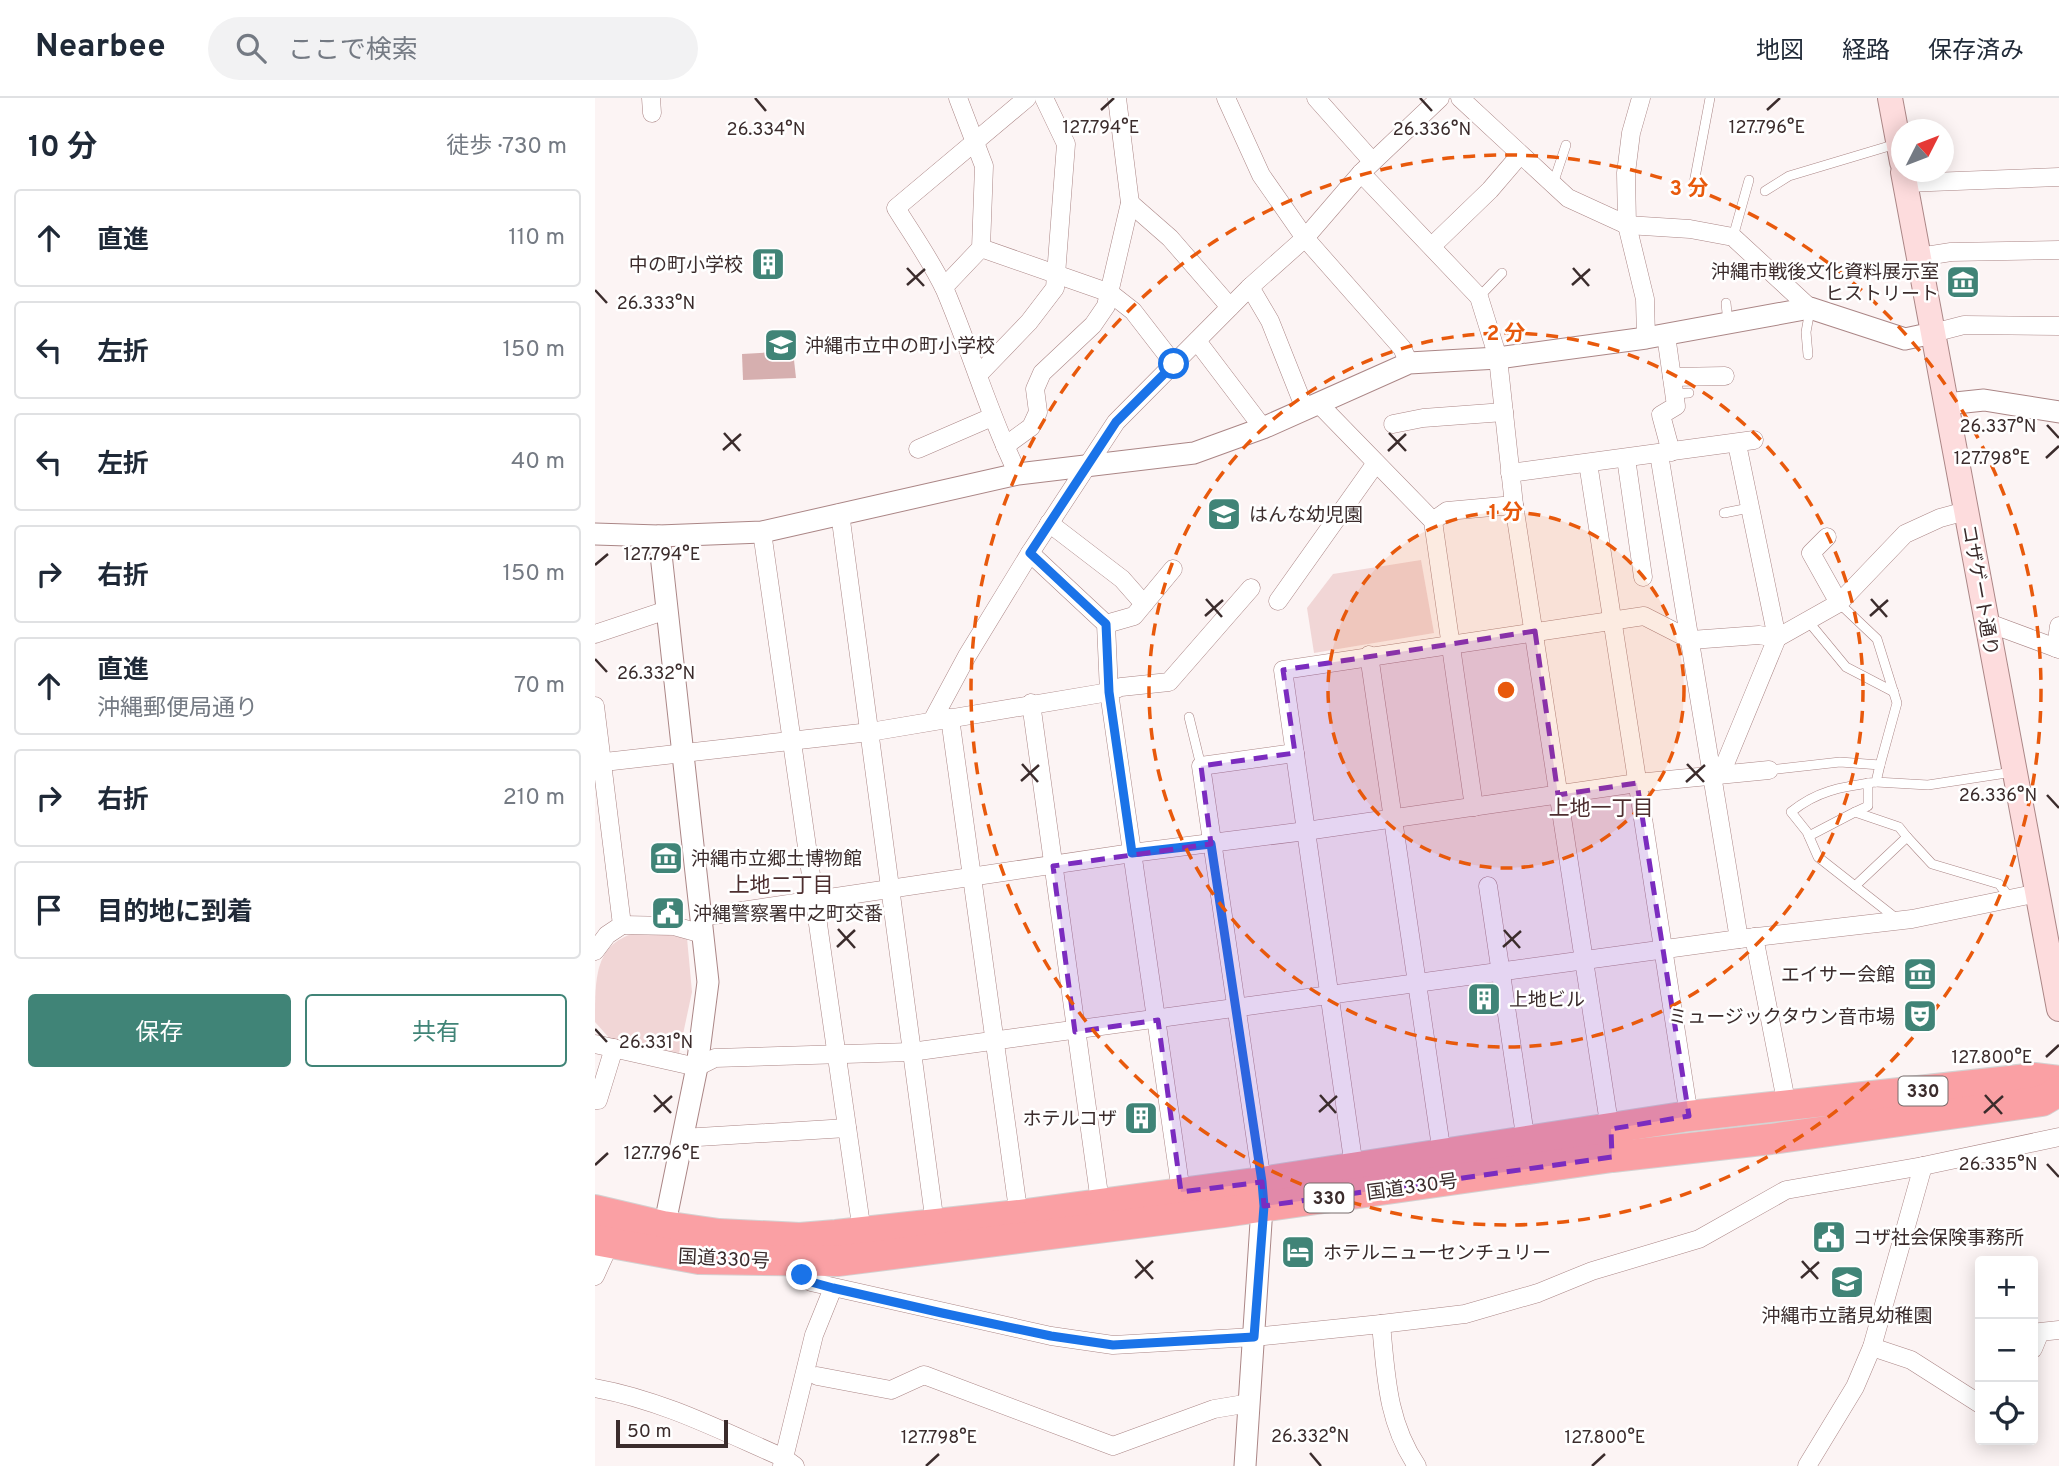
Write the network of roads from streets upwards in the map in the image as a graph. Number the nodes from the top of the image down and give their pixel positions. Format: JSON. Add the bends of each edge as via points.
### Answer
{"nodes":[{"id":1,"x":958,"y":98,"type":"edge"},
{"id":2,"x":1044,"y":98,"type":"edge"},
{"id":3,"x":1117,"y":98,"type":"edge"},
{"id":4,"x":1226,"y":98,"type":"edge"},
{"id":5,"x":1317,"y":98,"type":"edge"},
{"id":6,"x":1440,"y":98,"type":"edge"},
{"id":7,"x":1460,"y":98,"type":"edge"},
{"id":8,"x":1641,"y":98,"type":"edge"},
{"id":9,"x":1890,"y":98,"type":"edge"},
{"id":10,"x":1019,"y":101,"type":"edge"},
{"id":11,"x":1894,"y":119,"type":"edge"},
{"id":12,"x":974,"y":142,"type":"junction"},
{"id":13,"x":1520,"y":155,"type":"junction"},
{"id":14,"x":1366,"y":167,"type":"junction"},
{"id":15,"x":1954,"y":169,"type":"edge"},
{"id":16,"x":2059,"y":177,"type":"edge"},
{"id":17,"x":1905,"y":182,"type":"edge"},
{"id":18,"x":1130,"y":203,"type":"junction"},
{"id":19,"x":1627,"y":225,"type":"junction"},
{"id":20,"x":1305,"y":238,"type":"junction"},
{"id":21,"x":1432,"y":246,"type":"junction"},
{"id":22,"x":981,"y":248,"type":"junction"},
{"id":23,"x":2059,"y":250,"type":"edge"},
{"id":24,"x":1919,"y":257,"type":"junction"},
{"id":25,"x":1058,"y":275,"type":"junction"},
{"id":26,"x":944,"y":287,"type":"junction"},
{"id":27,"x":1250,"y":287,"type":"junction"},
{"id":28,"x":1110,"y":293,"type":"junction"},
{"id":29,"x":1230,"y":307,"type":"junction"},
{"id":30,"x":1810,"y":308,"type":"junction"},
{"id":31,"x":2059,"y":326,"type":"edge"},
{"id":32,"x":1933,"y":333,"type":"junction"},
{"id":33,"x":1656,"y":337,"type":"junction"},
{"id":34,"x":1197,"y":341,"type":"junction"},
{"id":35,"x":1498,"y":358,"type":"junction"},
{"id":36,"x":1409,"y":363,"type":"junction"},
{"id":37,"x":1174,"y":364,"type":"junction"},
{"id":38,"x":979,"y":374,"type":"junction"},
{"id":39,"x":1725,"y":376,"type":"dead end"},
{"id":40,"x":1679,"y":388,"type":"junction"},
{"id":41,"x":1945,"y":404,"type":"junction"},
{"id":42,"x":1312,"y":406,"type":"junction"},
{"id":43,"x":1504,"y":412,"type":"junction"},
{"id":44,"x":2059,"y":412,"type":"edge"},
{"id":45,"x":992,"y":417,"type":"junction"},
{"id":46,"x":1393,"y":425,"type":"dead end"},
{"id":47,"x":1263,"y":428,"type":"junction"},
{"id":48,"x":1005,"y":446,"type":"junction"},
{"id":49,"x":918,"y":449,"type":"dead end"},
{"id":50,"x":1665,"y":453,"type":"junction"},
{"id":51,"x":1626,"y":458,"type":"junction"},
{"id":52,"x":1376,"y":463,"type":"junction"},
{"id":53,"x":1588,"y":463,"type":"junction"},
{"id":54,"x":1086,"y":468,"type":"junction"},
{"id":55,"x":1510,"y":473,"type":"junction"},
{"id":56,"x":1018,"y":474,"type":"junction"},
{"id":57,"x":1514,"y":505,"type":"junction"},
{"id":58,"x":1966,"y":511,"type":"junction"},
{"id":59,"x":840,"y":513,"type":"junction"},
{"id":60,"x":1433,"y":522,"type":"junction"},
{"id":61,"x":1049,"y":523,"type":"junction"},
{"id":62,"x":762,"y":532,"type":"junction"},
{"id":63,"x":595,"y":534,"type":"edge"},
{"id":64,"x":659,"y":536,"type":"junction"},
{"id":65,"x":1827,"y":537,"type":"dead end"},
{"id":66,"x":1030,"y":553,"type":"junction"},
{"id":67,"x":1173,"y":569,"type":"dead end"},
{"id":68,"x":1643,"y":577,"type":"dead end"},
{"id":69,"x":1251,"y":588,"type":"dead end"},
{"id":70,"x":1278,"y":601,"type":"dead end"},
{"id":71,"x":1839,"y":603,"type":"junction"},
{"id":72,"x":1144,"y":604,"type":"junction"},
{"id":73,"x":667,"y":610,"type":"junction"},
{"id":74,"x":1613,"y":620,"type":"junction"},
{"id":75,"x":1986,"y":622,"type":"junction"},
{"id":76,"x":1106,"y":624,"type":"junction"},
{"id":77,"x":2059,"y":626,"type":"edge"},
{"id":78,"x":1535,"y":631,"type":"junction"},
{"id":79,"x":595,"y":634,"type":"edge"},
{"id":80,"x":1777,"y":638,"type":"junction"},
{"id":81,"x":1691,"y":639,"type":"junction"},
{"id":82,"x":1451,"y":642,"type":"junction"},
{"id":83,"x":2058,"y":649,"type":"edge"},
{"id":84,"x":1369,"y":655,"type":"junction"},
{"id":85,"x":1109,"y":692,"type":"junction"},
{"id":86,"x":1031,"y":703,"type":"junction"},
{"id":87,"x":595,"y":706,"type":"edge"},
{"id":88,"x":941,"y":719,"type":"junction"},
{"id":89,"x":870,"y":732,"type":"junction"},
{"id":90,"x":794,"y":739,"type":"junction"},
{"id":91,"x":1295,"y":753,"type":"junction"},
{"id":92,"x":685,"y":754,"type":"junction"},
{"id":93,"x":598,"y":763,"type":"edge"},
{"id":94,"x":1769,"y":770,"type":"road end"},
{"id":95,"x":1714,"y":774,"type":"junction"},
{"id":96,"x":1636,"y":783,"type":"junction"},
{"id":97,"x":1557,"y":795,"type":"junction"},
{"id":98,"x":1474,"y":807,"type":"junction"},
{"id":99,"x":1394,"y":818,"type":"junction"},
{"id":100,"x":1306,"y":831,"type":"junction"},
{"id":101,"x":1211,"y":844,"type":"junction"},
{"id":102,"x":1132,"y":853,"type":"junction"},
{"id":103,"x":1053,"y":866,"type":"junction"},
{"id":104,"x":972,"y":877,"type":"junction"},
{"id":105,"x":1489,"y":886,"type":"dead end"},
{"id":106,"x":891,"y":889,"type":"junction"},
{"id":107,"x":2038,"y":893,"type":"junction"},
{"id":108,"x":813,"y":901,"type":"junction"},
{"id":109,"x":622,"y":925,"type":"junction"},
{"id":110,"x":702,"y":925,"type":"junction"},
{"id":111,"x":1746,"y":938,"type":"junction"},
{"id":112,"x":595,"y":951,"type":"edge"},
{"id":113,"x":1664,"y":951,"type":"junction"},
{"id":114,"x":1582,"y":960,"type":"junction"},
{"id":115,"x":1500,"y":972,"type":"junction"},
{"id":116,"x":1418,"y":984,"type":"junction"},
{"id":117,"x":1330,"y":996,"type":"junction"},
{"id":118,"x":2059,"y":1009,"type":"edge"},
{"id":119,"x":1235,"y":1010,"type":"junction"},
{"id":120,"x":1158,"y":1020,"type":"junction"},
{"id":121,"x":595,"y":1032,"type":"edge"},
{"id":122,"x":1075,"y":1032,"type":"junction"},
{"id":123,"x":995,"y":1042,"type":"junction"},
{"id":124,"x":606,"y":1046,"type":"edge"},
{"id":125,"x":911,"y":1052,"type":"junction"},
{"id":126,"x":838,"y":1053,"type":"junction"},
{"id":127,"x":697,"y":1067,"type":"junction"},
{"id":128,"x":2059,"y":1081,"type":"edge"},
{"id":129,"x":2059,"y":1091,"type":"edge"},
{"id":130,"x":595,"y":1100,"type":"edge"},
{"id":131,"x":1787,"y":1106,"type":"junction"},
{"id":132,"x":1689,"y":1116,"type":"junction"},
{"id":133,"x":847,"y":1128,"type":"junction"},
{"id":134,"x":2059,"y":1137,"type":"edge"},
{"id":135,"x":682,"y":1138,"type":"junction"},
{"id":136,"x":1526,"y":1142,"type":"junction"},
{"id":137,"x":1611,"y":1143,"type":"junction"},
{"id":138,"x":1442,"y":1154,"type":"junction"},
{"id":139,"x":1923,"y":1166,"type":"junction"},
{"id":140,"x":1354,"y":1167,"type":"junction"},
{"id":141,"x":1181,"y":1192,"type":"junction"},
{"id":142,"x":1263,"y":1194,"type":"junction"},
{"id":143,"x":1100,"y":1202,"type":"junction"},
{"id":144,"x":595,"y":1210,"type":"edge"},
{"id":145,"x":935,"y":1224,"type":"junction"},
{"id":146,"x":1020,"y":1227,"type":"junction"},
{"id":147,"x":862,"y":1232,"type":"junction"},
{"id":148,"x":661,"y":1240,"type":"junction"},
{"id":149,"x":602,"y":1241,"type":"edge"},
{"id":150,"x":801,"y":1249,"type":"junction"},
{"id":151,"x":595,"y":1276,"type":"edge"},
{"id":152,"x":833,"y":1288,"type":"junction"},
{"id":153,"x":1381,"y":1324,"type":"junction"},
{"id":154,"x":2059,"y":1330,"type":"edge"},
{"id":155,"x":1254,"y":1337,"type":"junction"},
{"id":156,"x":2038,"y":1337,"type":"edge"},
{"id":157,"x":1872,"y":1347,"type":"junction"},
{"id":158,"x":817,"y":1377,"type":"dead end"},
{"id":159,"x":595,"y":1388,"type":"edge"},
{"id":160,"x":1975,"y":1401,"type":"edge"},
{"id":161,"x":1249,"y":1403,"type":"junction"},
{"id":162,"x":787,"y":1463,"type":"edge"},
{"id":163,"x":1245,"y":1466,"type":"edge"},
{"id":164,"x":1417,"y":1466,"type":"edge"},
{"id":165,"x":1807,"y":1466,"type":"edge"}],
"edges":[{"from":1,"to":12,"type":"street"},
{"from":2,"to":25,"type":"street","via":[[1066,144]]},
{"from":3,"to":18,"type":"street"},
{"from":4,"to":20,"type":"street","via":[[1261,176]]},
{"from":5,"to":14,"type":"street"},
{"from":6,"to":14,"type":"street"},
{"from":7,"to":13,"type":"street"},
{"from":8,"to":19,"type":"street","via":[[1626,173]]},
{"from":9,"to":11,"type":"main road","name":"コザゲート通り"},
{"from":10,"to":12,"type":"street"},
{"from":12,"to":22,"type":"street","via":[[985,166]]},
{"from":12,"to":26,"type":"street","via":[[896,208]]},
{"from":13,"to":19,"type":"street","via":[[1568,198]]},
{"from":13,"to":21,"type":"street"},
{"from":14,"to":20,"type":"street"},
{"from":14,"to":21,"type":"street"},
{"from":15,"to":16,"type":"street"},
{"from":17,"to":24,"type":"main road","name":"コザゲート通り"},
{"from":18,"to":28,"type":"street"},
{"from":18,"to":29,"type":"street","via":[[1170,239]]},
{"from":19,"to":30,"type":"street","via":[[1733,237]]},
{"from":19,"to":33,"type":"street"},
{"from":20,"to":27,"type":"street"},
{"from":20,"to":36,"type":"street","via":[[1402,348]]},
{"from":21,"to":35,"type":"street","via":[[1479,297]]},
{"from":22,"to":25,"type":"street"},
{"from":22,"to":26,"type":"street"},
{"from":23,"to":24,"type":"street"},
{"from":24,"to":32,"type":"main road","name":"コザゲート通り"},
{"from":25,"to":28,"type":"street"},
{"from":25,"to":38,"type":"street","via":[[1055,288],[1029,322]]},
{"from":26,"to":38,"type":"street"},
{"from":27,"to":29,"type":"street"},
{"from":27,"to":42,"type":"street"},
{"from":28,"to":37,"type":"street","via":[[1133,311]]},
{"from":28,"to":48,"type":"street","via":[[1093,325],[1042,373],[1035,389],[1038,412],[1031,427]]},
{"from":29,"to":34,"type":"street"},
{"from":30,"to":32,"type":"street","via":[[1905,339]]},
{"from":30,"to":33,"type":"street","via":[[1727,313]]},
{"from":31,"to":32,"type":"street","via":[[1964,325]]},
{"from":32,"to":41,"type":"main road","name":"コザゲート通り"},
{"from":33,"to":35,"type":"street"},
{"from":33,"to":40,"type":"street"},
{"from":34,"to":37,"type":"street"},
{"from":34,"to":47,"type":"street"},
{"from":35,"to":36,"type":"street"},
{"from":35,"to":43,"type":"street"},
{"from":36,"to":42,"type":"street"},
{"from":37,"to":54,"type":"street","via":[[1116,422]]},
{"from":38,"to":45,"type":"street"},
{"from":39,"to":40,"type":"street"},
{"from":40,"to":50,"type":"street","via":[[1677,406],[1661,415]]},
{"from":41,"to":44,"type":"street","via":[[1984,400]]},
{"from":41,"to":58,"type":"main road","name":"コザゲート通り"},
{"from":42,"to":47,"type":"street"},
{"from":42,"to":52,"type":"street"},
{"from":43,"to":46,"type":"street"},
{"from":43,"to":55,"type":"street"},
{"from":45,"to":48,"type":"street"},
{"from":45,"to":49,"type":"street"},
{"from":47,"to":54,"type":"street","via":[[1194,453]]},
{"from":48,"to":56,"type":"street"},
{"from":50,"to":51,"type":"street"},
{"from":50,"to":80,"type":"street","via":[[1745,442],[1749,508]]},
{"from":50,"to":81,"type":"street"},
{"from":51,"to":53,"type":"street"},
{"from":51,"to":68,"type":"street"},
{"from":52,"to":60,"type":"street"},
{"from":52,"to":70,"type":"street"},
{"from":53,"to":55,"type":"street"},
{"from":53,"to":74,"type":"street"},
{"from":54,"to":56,"type":"street"},
{"from":54,"to":61,"type":"street"},
{"from":55,"to":57,"type":"street"},
{"from":56,"to":59,"type":"street"},
{"from":57,"to":60,"type":"street","via":[[1447,511]]},
{"from":57,"to":78,"type":"street"},
{"from":58,"to":71,"type":"street","via":[[1940,517],[1905,534]]},
{"from":58,"to":75,"type":"main road","name":"コザゲート通り"},
{"from":59,"to":62,"type":"street"},
{"from":59,"to":89,"type":"street"},
{"from":60,"to":82,"type":"street"},
{"from":61,"to":66,"type":"street"},
{"from":61,"to":72,"type":"street","via":[[1122,579]]},
{"from":62,"to":64,"type":"street"},
{"from":62,"to":90,"type":"street"},
{"from":63,"to":64,"type":"street"},
{"from":64,"to":73,"type":"street"},
{"from":65,"to":71,"type":"street","via":[[1811,553]]},
{"from":66,"to":76,"type":"street"},
{"from":66,"to":88,"type":"street","via":[[967,656]]},
{"from":67,"to":72,"type":"street"},
{"from":69,"to":85,"type":"street","via":[[1169,682]]},
{"from":71,"to":80,"type":"street"},
{"from":72,"to":76,"type":"street","via":[[1134,616]]},
{"from":73,"to":79,"type":"street"},
{"from":73,"to":92,"type":"street"},
{"from":74,"to":78,"type":"street"},
{"from":74,"to":81,"type":"street","via":[[1644,616]]},
{"from":74,"to":96,"type":"street"},
{"from":75,"to":83,"type":"street"},
{"from":75,"to":107,"type":"main road","name":"コザゲート通り"},
{"from":76,"to":85,"type":"street"},
{"from":77,"to":83,"type":"street"},
{"from":78,"to":82,"type":"street"},
{"from":78,"to":97,"type":"street"},
{"from":80,"to":81,"type":"street"},
{"from":80,"to":95,"type":"street","via":[[1725,764]]},
{"from":81,"to":95,"type":"street"},
{"from":82,"to":84,"type":"street"},
{"from":82,"to":98,"type":"street"},
{"from":84,"to":91,"type":"street","via":[[1283,670]]},
{"from":84,"to":99,"type":"street"},
{"from":85,"to":86,"type":"street"},
{"from":85,"to":102,"type":"street"},
{"from":86,"to":88,"type":"street"},
{"from":86,"to":103,"type":"street"},
{"from":87,"to":93,"type":"street"},
{"from":88,"to":89,"type":"street"},
{"from":88,"to":104,"type":"street"},
{"from":89,"to":90,"type":"street"},
{"from":89,"to":106,"type":"street"},
{"from":90,"to":92,"type":"street"},
{"from":90,"to":108,"type":"street"},
{"from":91,"to":100,"type":"street"},
{"from":91,"to":101,"type":"street","via":[[1201,766]]},
{"from":92,"to":93,"type":"street"},
{"from":92,"to":110,"type":"street"},
{"from":93,"to":109,"type":"street"},
{"from":94,"to":95,"type":"street"},
{"from":95,"to":96,"type":"street"},
{"from":95,"to":111,"type":"street"},
{"from":96,"to":97,"type":"street"},
{"from":96,"to":113,"type":"street"},
{"from":97,"to":98,"type":"street"},
{"from":97,"to":114,"type":"street"},
{"from":98,"to":99,"type":"street"},
{"from":99,"to":100,"type":"street"},
{"from":99,"to":116,"type":"street"},
{"from":100,"to":101,"type":"street"},
{"from":100,"to":117,"type":"street"},
{"from":101,"to":102,"type":"street"},
{"from":101,"to":119,"type":"street"},
{"from":102,"to":103,"type":"street"},
{"from":102,"to":120,"type":"street"},
{"from":103,"to":104,"type":"street"},
{"from":103,"to":122,"type":"street"},
{"from":104,"to":106,"type":"street"},
{"from":104,"to":123,"type":"street"},
{"from":105,"to":115,"type":"street"},
{"from":106,"to":108,"type":"street"},
{"from":106,"to":125,"type":"street"},
{"from":107,"to":111,"type":"street","via":[[1899,921]]},
{"from":107,"to":118,"type":"main road","name":"コザゲート通り"},
{"from":108,"to":110,"type":"street"},
{"from":108,"to":126,"type":"street"},
{"from":109,"to":110,"type":"street"},
{"from":109,"to":112,"type":"street"},
{"from":110,"to":127,"type":"street","via":[[708,982]]},
{"from":111,"to":113,"type":"street"},
{"from":111,"to":131,"type":"street"},
{"from":113,"to":114,"type":"street"},
{"from":113,"to":132,"type":"street"},
{"from":114,"to":115,"type":"street"},
{"from":114,"to":137,"type":"street"},
{"from":115,"to":116,"type":"street"},
{"from":115,"to":136,"type":"street"},
{"from":116,"to":117,"type":"street"},
{"from":116,"to":138,"type":"street"},
{"from":117,"to":119,"type":"street"},
{"from":117,"to":140,"type":"street"},
{"from":119,"to":120,"type":"street"},
{"from":119,"to":142,"type":"street"},
{"from":120,"to":122,"type":"street"},
{"from":120,"to":141,"type":"street"},
{"from":121,"to":124,"type":"street"},
{"from":122,"to":123,"type":"street"},
{"from":122,"to":143,"type":"street"},
{"from":123,"to":125,"type":"street"},
{"from":123,"to":146,"type":"street"},
{"from":124,"to":127,"type":"street"},
{"from":124,"to":130,"type":"street"},
{"from":125,"to":126,"type":"street"},
{"from":125,"to":145,"type":"street"},
{"from":126,"to":127,"type":"street","via":[[715,1058]]},
{"from":126,"to":133,"type":"street"},
{"from":127,"to":135,"type":"street"},
{"from":128,"to":131,"type":"highway","name":"国道330号","number":"330","via":[[2036,1078]]},
{"from":129,"to":137,"type":"highway","name":"国道330号","number":"330","via":[[2042,1101],[1771,1139]]},
{"from":131,"to":132,"type":"highway","name":"国道330号","number":"330"},
{"from":132,"to":137,"type":"highway","name":"国道330号","number":"330"},
{"from":133,"to":135,"type":"street"},
{"from":133,"to":147,"type":"street"},
{"from":134,"to":139,"type":"street"},
{"from":135,"to":148,"type":"street"},
{"from":136,"to":137,"type":"highway","name":"国道330号","number":"330"},
{"from":136,"to":138,"type":"highway","name":"国道330号","number":"330"},
{"from":137,"to":142,"type":"highway","name":"国道330号","number":"330"},
{"from":138,"to":140,"type":"highway","name":"国道330号","number":"330"},
{"from":139,"to":153,"type":"street","via":[[1786,1189],[1699,1240],[1465,1314]]},
{"from":139,"to":157,"type":"street"},
{"from":140,"to":142,"type":"highway","name":"国道330号","number":"330"},
{"from":141,"to":142,"type":"highway","name":"国道330号","number":"330"},
{"from":141,"to":143,"type":"highway","name":"国道330号","number":"330"},
{"from":142,"to":146,"type":"highway","name":"国道330号","number":"330"},
{"from":142,"to":155,"type":"street"},
{"from":143,"to":146,"type":"highway","name":"国道330号","number":"330"},
{"from":144,"to":148,"type":"highway","name":"国道330号","number":"330"},
{"from":145,"to":146,"type":"highway","name":"国道330号","number":"330"},
{"from":145,"to":147,"type":"highway","name":"国道330号","number":"330"},
{"from":146,"to":150,"type":"highway","name":"国道330号","number":"330","via":[[838,1261]]},
{"from":147,"to":150,"type":"highway","name":"国道330号","number":"330"},
{"from":148,"to":149,"type":"highway","name":"国道330号","number":"330"},
{"from":148,"to":150,"type":"highway","name":"国道330号","number":"330","via":[[719,1234]]},
{"from":149,"to":151,"type":"street"},
{"from":150,"to":152,"type":"street","via":[[802,1275]]},
{"from":152,"to":155,"type":"street","via":[[1051,1336],[1113,1345]]},
{"from":152,"to":162,"type":"street","via":[[814,1335]]},
{"from":153,"to":155,"type":"street"},
{"from":153,"to":164,"type":"street","via":[[1388,1402],[1401,1443]]},
{"from":154,"to":156,"type":"street","via":[[2040,1332]]},
{"from":155,"to":161,"type":"street"},
{"from":157,"to":160,"type":"street","via":[[1910,1360]]},
{"from":157,"to":165,"type":"street","via":[[1855,1387]]},
{"from":158,"to":161,"type":"street","via":[[891,1390],[924,1375],[1113,1446],[1203,1413]]},
{"from":159,"to":162,"type":"street","via":[[657,1404]]},
{"from":161,"to":163,"type":"street"}]}
